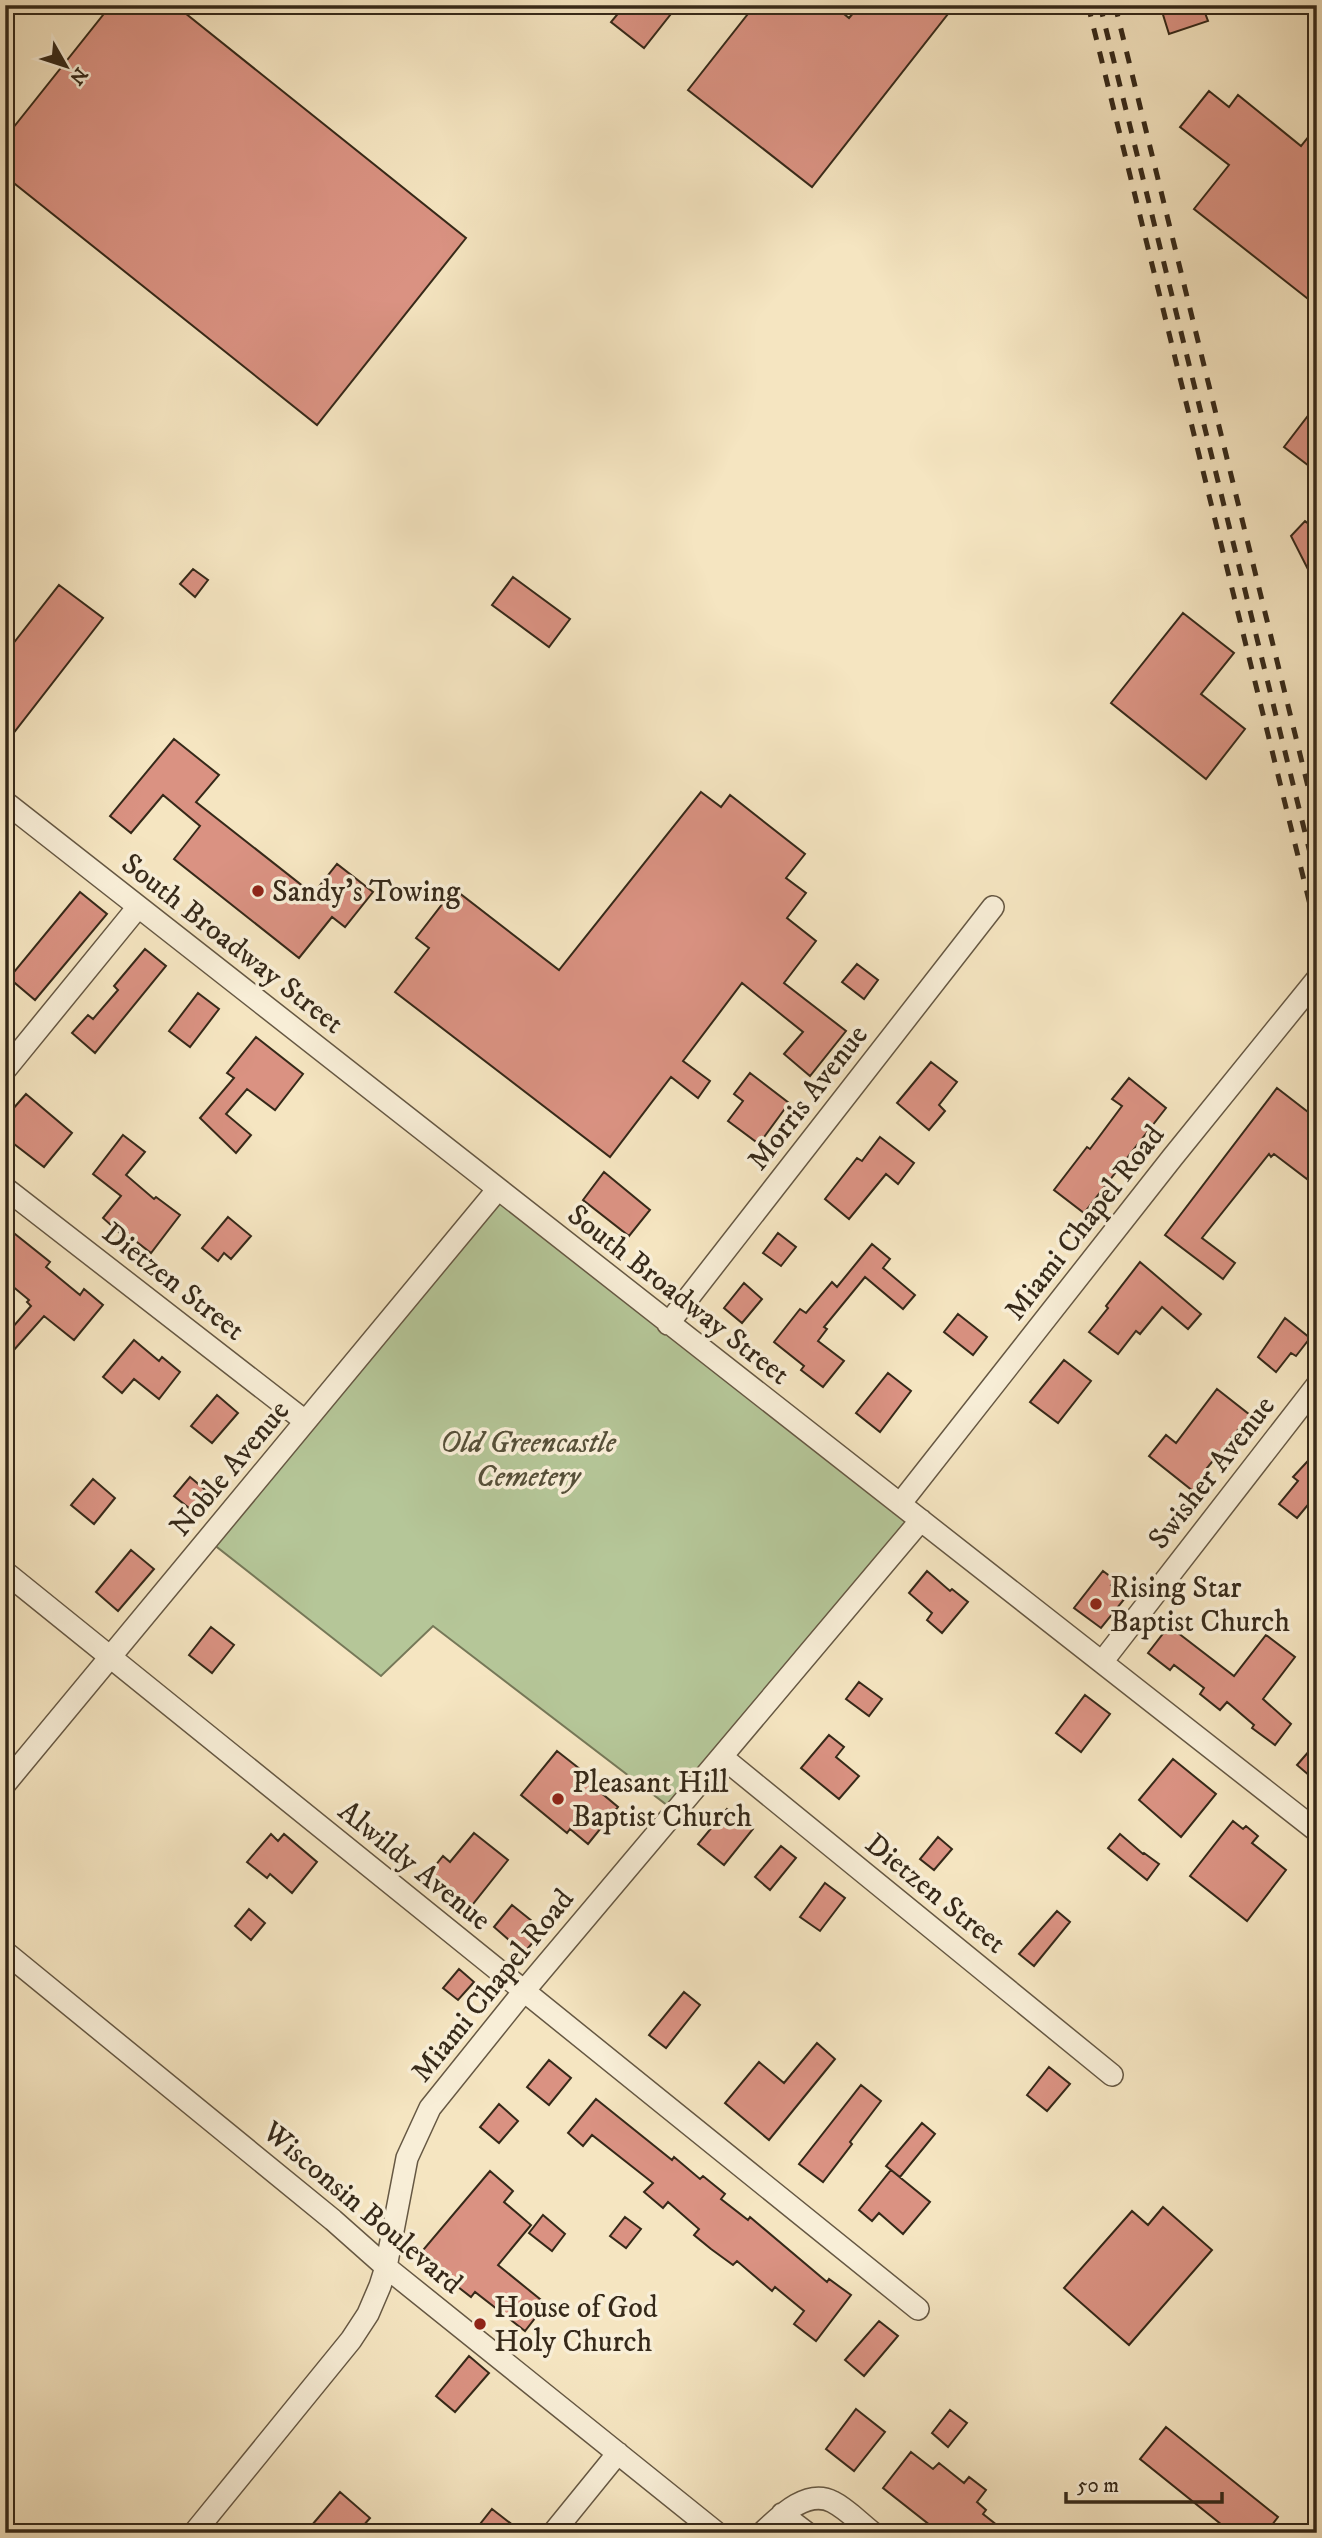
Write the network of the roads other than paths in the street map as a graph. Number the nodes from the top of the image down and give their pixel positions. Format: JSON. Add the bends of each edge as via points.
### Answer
{"nodes":[{"id":1,"x":5,"y":802,"type":"edge"},
{"id":2,"x":138,"y":907,"type":"junction"},
{"id":3,"x":993,"y":907,"type":"dead end"},
{"id":4,"x":1317,"y":979,"type":"edge"},
{"id":5,"x":5,"y":1070,"type":"edge"},
{"id":6,"x":5,"y":1188,"type":"edge"},
{"id":7,"x":498,"y":1189,"type":"junction"},
{"id":8,"x":668,"y":1324,"type":"junction"},
{"id":9,"x":1317,"y":1385,"type":"edge"},
{"id":10,"x":305,"y":1421,"type":"junction"},
{"id":11,"x":900,"y":1504,"type":"junction"},
{"id":12,"x":921,"y":1520,"type":"junction"},
{"id":13,"x":5,"y":1572,"type":"edge"},
{"id":14,"x":110,"y":1658,"type":"junction"},
{"id":15,"x":1102,"y":1662,"type":"junction"},
{"id":16,"x":722,"y":1757,"type":"junction"},
{"id":17,"x":5,"y":1784,"type":"edge"},
{"id":18,"x":1317,"y":1831,"type":"edge"},
{"id":19,"x":5,"y":1952,"type":"edge"},
{"id":20,"x":524,"y":1991,"type":"junction"},
{"id":21,"x":1112,"y":2075,"type":"dead end"},
{"id":22,"x":386,"y":2267,"type":"junction"},
{"id":23,"x":918,"y":2309,"type":"dead end"},
{"id":24,"x":618,"y":2453,"type":"junction"},
{"id":25,"x":782,"y":2514,"type":"junction"},
{"id":26,"x":194,"y":2533,"type":"edge"},
{"id":27,"x":553,"y":2533,"type":"edge"},
{"id":28,"x":717,"y":2533,"type":"edge"},
{"id":29,"x":762,"y":2533,"type":"edge"},
{"id":30,"x":807,"y":2533,"type":"edge"},
{"id":31,"x":873,"y":2533,"type":"edge"}],
"edges":[{"from":1,"to":2,"type":"street","name":"South Broadway Street"},
{"from":2,"to":5,"type":"street"},
{"from":2,"to":7,"type":"street","name":"South Broadway Street"},
{"from":3,"to":8,"type":"street","name":"Morris Avenue"},
{"from":4,"to":11,"type":"street","name":"Miami Chapel Road"},
{"from":6,"to":10,"type":"street","name":"Dietzen Street"},
{"from":7,"to":8,"type":"street","name":"South Broadway Street"},
{"from":7,"to":10,"type":"street","name":"Noble Avenue"},
{"from":8,"to":11,"type":"street","name":"South Broadway Street"},
{"from":9,"to":15,"type":"street","name":"Swisher Avenue"},
{"from":10,"to":14,"type":"street","name":"Noble Avenue"},
{"from":11,"to":12,"type":"street","name":"South Broadway Street"},
{"from":12,"to":15,"type":"street","name":"South Broadway Street"},
{"from":12,"to":16,"type":"street","name":"Miami Chapel Road"},
{"from":13,"to":14,"type":"street","name":"Alwildy Avenue"},
{"from":14,"to":17,"type":"street","name":"Noble Avenue"},
{"from":14,"to":20,"type":"street","name":"Alwildy Avenue"},
{"from":15,"to":18,"type":"street","name":"South Broadway Street"},
{"from":16,"to":20,"type":"street","name":"Miami Chapel Road"},
{"from":16,"to":21,"type":"street","name":"Dietzen Street"},
{"from":19,"to":22,"type":"street","name":"Wisconsin Boulevard"},
{"from":20,"to":22,"type":"street","name":"Miami Chapel Road","via":[[430,2108],[407,2158]]},
{"from":20,"to":23,"type":"street","name":"Alwildy Avenue"},
{"from":22,"to":24,"type":"street","name":"Wisconsin Boulevard"},
{"from":22,"to":26,"type":"street","name":"Miami Chapel Road","via":[[368,2315],[351,2340]]},
{"from":24,"to":27,"type":"street"},
{"from":24,"to":28,"type":"street","name":"Wisconsin Boulevard"},
{"from":25,"to":29,"type":"street"},
{"from":25,"to":30,"type":"street"},
{"from":25,"to":31,"type":"street","via":[[821,2498]]}]}
